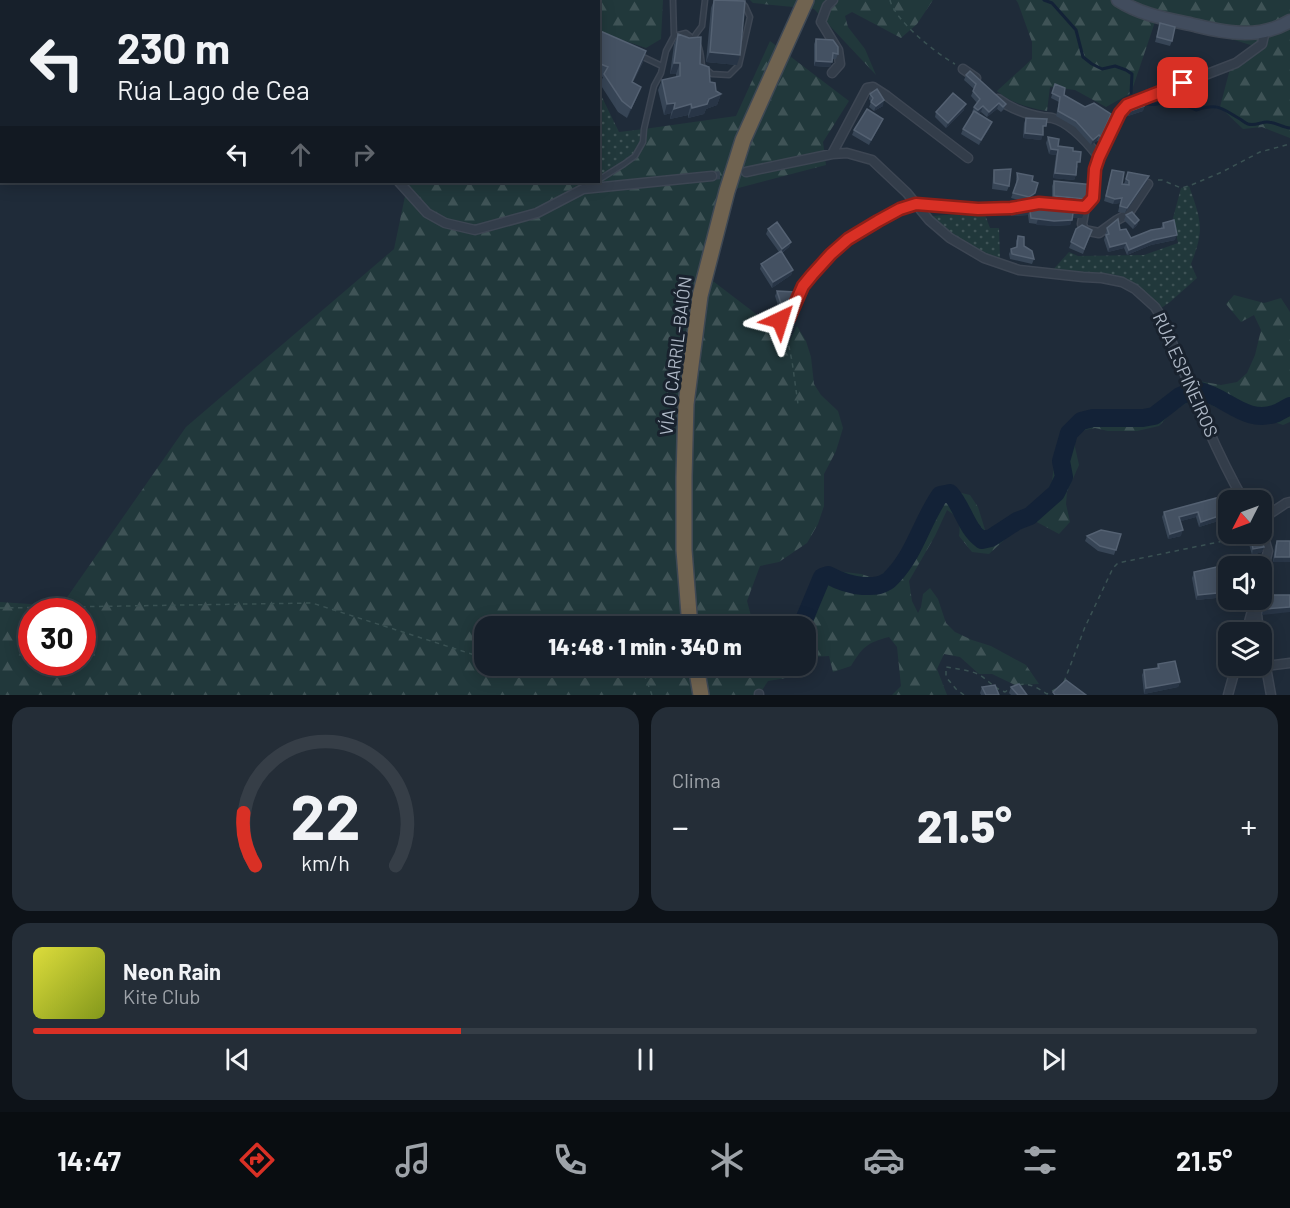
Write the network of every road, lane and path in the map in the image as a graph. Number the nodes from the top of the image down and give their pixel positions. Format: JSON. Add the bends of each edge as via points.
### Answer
{"nodes":[{"id":1,"x":673,"y":0,"type":"edge"},
{"id":2,"x":705,"y":0,"type":"edge"},
{"id":3,"x":739,"y":0,"type":"edge"},
{"id":4,"x":806,"y":0,"type":"edge"},
{"id":5,"x":833,"y":0,"type":"edge"},
{"id":6,"x":890,"y":0,"type":"edge"},
{"id":7,"x":1118,"y":0,"type":"edge"},
{"id":8,"x":1290,"y":21,"type":"edge"},
{"id":9,"x":1265,"y":31,"type":"junction"},
{"id":10,"x":674,"y":36,"type":"junction"},
{"id":11,"x":693,"y":39,"type":"junction"},
{"id":12,"x":635,"y":53,"type":"edge"},
{"id":13,"x":662,"y":66,"type":"junction"},
{"id":14,"x":963,"y":69,"type":"joint"},
{"id":15,"x":832,"y":73,"type":"dead end"},
{"id":16,"x":981,"y":81,"type":"edge"},
{"id":17,"x":988,"y":89,"type":"edge"},
{"id":18,"x":1290,"y":144,"type":"edge"},
{"id":19,"x":832,"y":154,"type":"junction"},
{"id":20,"x":1099,"y":157,"type":"junction"},
{"id":21,"x":968,"y":158,"type":"dead end"},
{"id":22,"x":746,"y":172,"type":"tunnel mouth"},
{"id":23,"x":712,"y":176,"type":"tunnel mouth"},
{"id":24,"x":600,"y":179,"type":"edge"},
{"id":25,"x":400,"y":183,"type":"edge"},
{"id":26,"x":598,"y":183,"type":"edge"},
{"id":27,"x":1148,"y":184,"type":"joint"},
{"id":28,"x":595,"y":188,"type":"junction"},
{"id":29,"x":916,"y":204,"type":"junction"},
{"id":30,"x":1029,"y":205,"type":"edge"},
{"id":31,"x":1074,"y":206,"type":"edge"},
{"id":32,"x":1085,"y":207,"type":"junction"},
{"id":33,"x":784,"y":319,"type":"joint"},
{"id":34,"x":798,"y":404,"type":"dead end"},
{"id":35,"x":1238,"y":490,"type":"edge"},
{"id":36,"x":1290,"y":502,"type":"edge"},
{"id":37,"x":1272,"y":512,"type":"edge"},
{"id":38,"x":1218,"y":542,"type":"edge"},
{"id":39,"x":0,"y":608,"type":"edge"},
{"id":40,"x":689,"y":616,"type":"edge"},
{"id":41,"x":474,"y":655,"type":"edge"},
{"id":42,"x":1290,"y":663,"type":"edge"},
{"id":43,"x":1272,"y":665,"type":"edge"},
{"id":44,"x":645,"y":676,"type":"edge"},
{"id":45,"x":698,"y":676,"type":"edge"},
{"id":46,"x":1233,"y":676,"type":"edge"},
{"id":47,"x":1268,"y":676,"type":"edge"},
{"id":48,"x":1064,"y":683,"type":"edge"},
{"id":49,"x":1058,"y":687,"type":"edge"},
{"id":50,"x":652,"y":695,"type":"edge"},
{"id":51,"x":701,"y":695,"type":"edge"},
{"id":52,"x":964,"y":695,"type":"edge"},
{"id":53,"x":1228,"y":695,"type":"edge"},
{"id":54,"x":1271,"y":695,"type":"edge"}],
"edges":[{"from":1,"to":10,"type":"lane"},
{"from":2,"to":11,"type":"lane","via":[[702,26]]},
{"from":3,"to":11,"type":"lane","via":[[750,17],[739,65],[729,75],[712,74],[702,66],[700,47]]},
{"from":4,"to":40,"type":"highway","name":"VÍA O CARRIL-BAIÓN","via":[[744,140],[700,296],[686,404],[684,550]]},
{"from":5,"to":15,"type":"street","via":[[821,22],[838,50],[840,64]]},
{"from":6,"to":14,"type":"path","via":[[894,12],[910,30]]},
{"from":7,"to":9,"type":"street","via":[[1150,16],[1226,32]]},
{"from":8,"to":9,"type":"street"},
{"from":9,"to":20,"type":"street","via":[[1262,44],[1236,63],[1127,105]]},
{"from":10,"to":11,"type":"lane","via":[[686,33]]},
{"from":10,"to":13,"type":"lane"},
{"from":12,"to":13,"type":"lane"},
{"from":13,"to":24,"type":"lane","via":[[652,92],[643,142],[635,156]]},
{"from":14,"to":16,"type":"street"},
{"from":17,"to":20,"type":"street","via":[[1006,105],[1061,122]]},
{"from":18,"to":27,"type":"path","via":[[1260,152],[1189,186],[1181,188],[1162,180]]},
{"from":19,"to":21,"type":"street","via":[[867,88],[873,87]]},
{"from":19,"to":22,"type":"street","name":"RÚA ESPIÑEIROS"},
{"from":19,"to":29,"type":"street","name":"RÚA ESPIÑEIROS","via":[[848,153],[872,160]]},
{"from":20,"to":32,"type":"street","via":[[1093,198]]},
{"from":23,"to":28,"type":"street"},
{"from":25,"to":28,"type":"street","via":[[427,213],[445,223],[475,230],[537,213],[584,189]]},
{"from":26,"to":28,"type":"lane"},
{"from":27,"to":32,"type":"street","via":[[1128,214],[1099,233],[1084,230]]},
{"from":29,"to":30,"type":"street","via":[[978,209]]},
{"from":29,"to":33,"type":"street","via":[[848,239],[803,286]]},
{"from":29,"to":35,"type":"street","name":"RÚA ESPIÑEIROS","via":[[950,238],[984,258],[1019,270],[1122,282],[1146,298],[1162,318]]},
{"from":31,"to":32,"type":"street"},
{"from":33,"to":34,"type":"path"},
{"from":36,"to":37,"type":"street"},
{"from":38,"to":48,"type":"path","via":[[1118,563],[1093,609]]},
{"from":39,"to":41,"type":"path","via":[[312,603]]},
{"from":42,"to":43,"type":"street"},
{"from":44,"to":50,"type":"path"},
{"from":45,"to":51,"type":"highway"},
{"from":46,"to":53,"type":"street"},
{"from":47,"to":54,"type":"street"},
{"from":49,"to":52,"type":"path","via":[[1047,694],[1030,685],[1015,685],[1005,692],[979,674],[946,667],[946,677]]}]}
